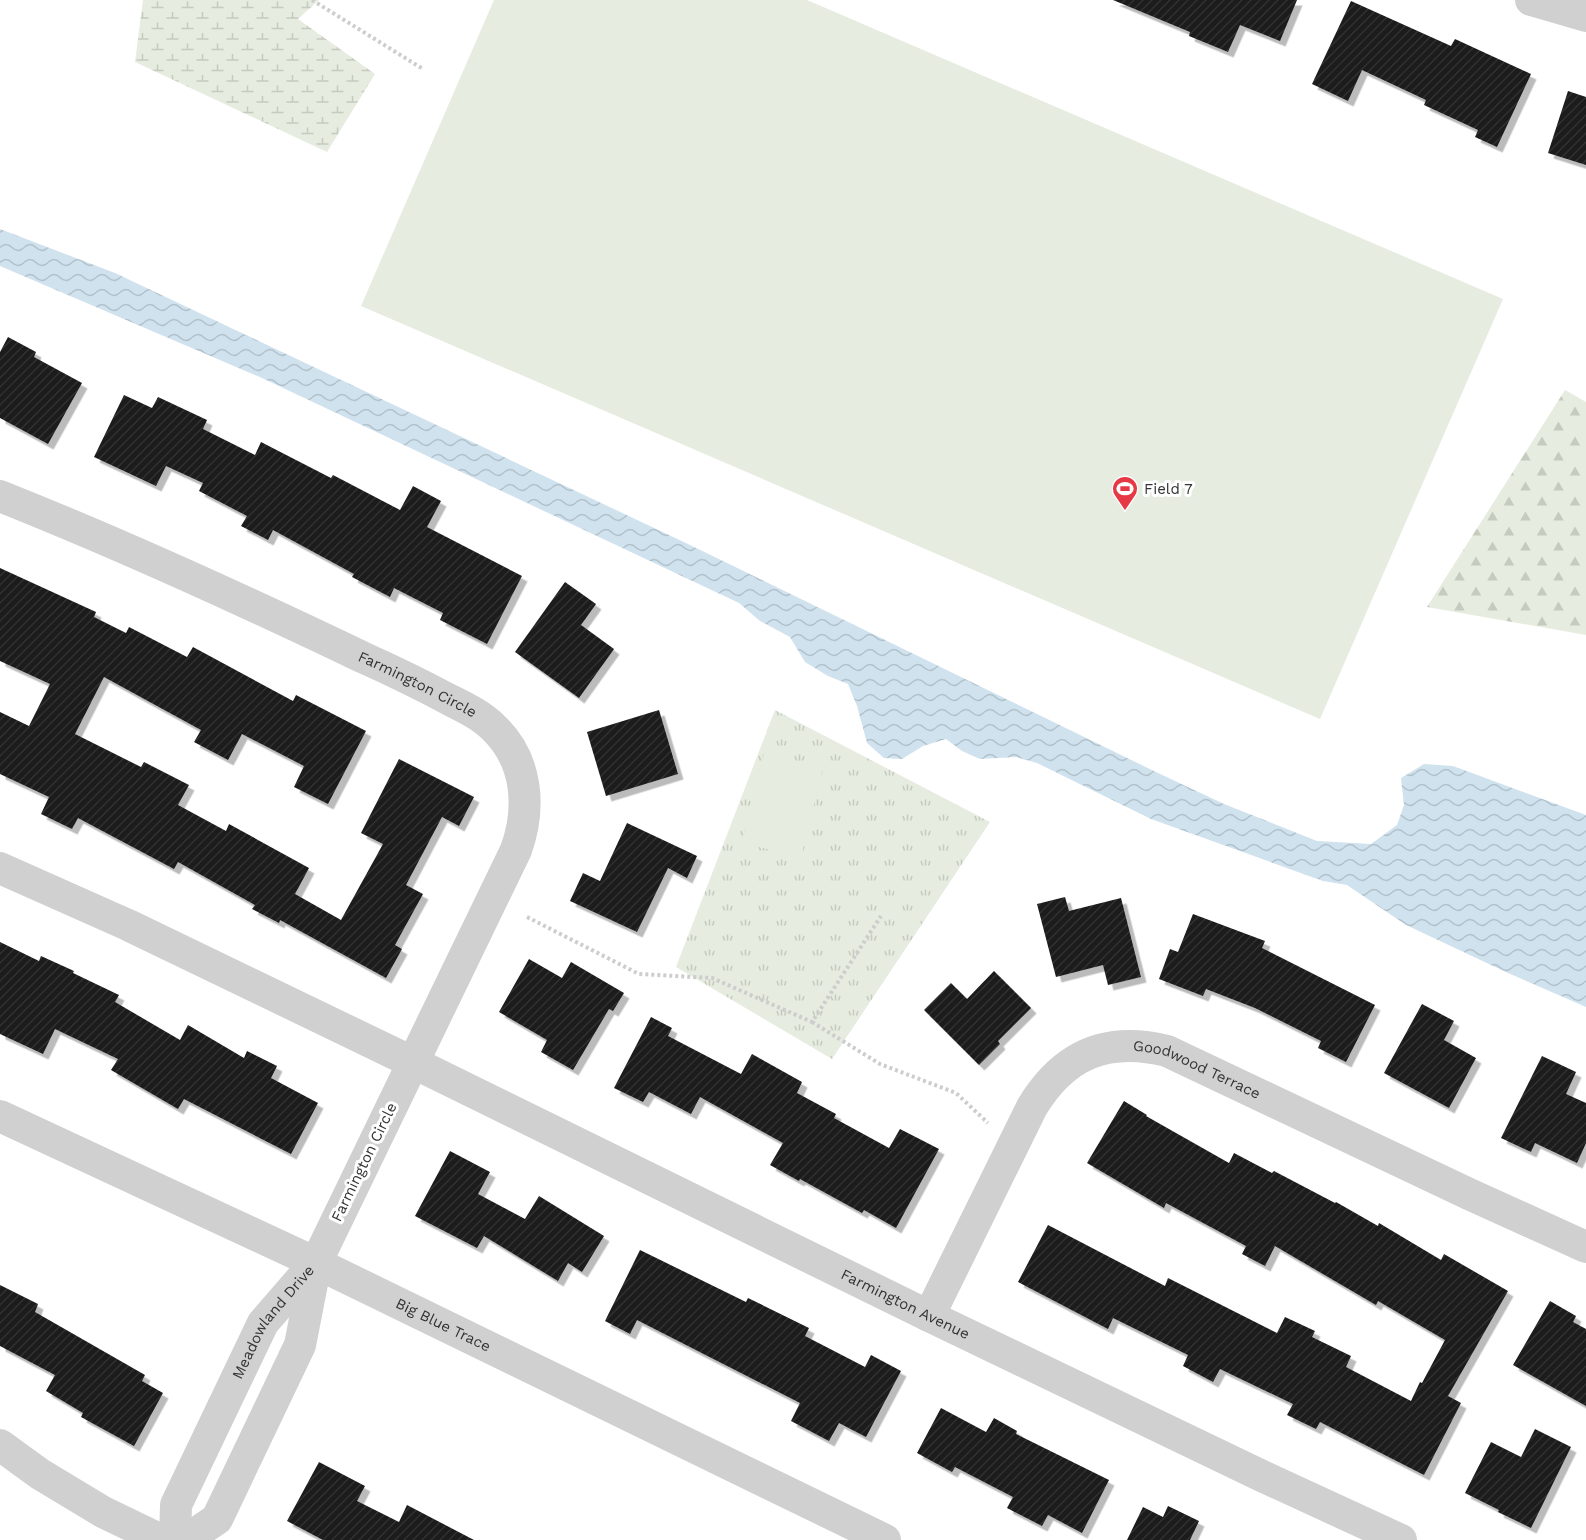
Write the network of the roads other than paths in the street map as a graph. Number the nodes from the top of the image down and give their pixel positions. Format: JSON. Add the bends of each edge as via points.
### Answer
{"nodes":[{"id":1,"x":1532,"y":0,"type":"edge"},
{"id":2,"x":1586,"y":16,"type":"edge"},
{"id":3,"x":0,"y":496,"type":"edge"},
{"id":4,"x":0,"y":868,"type":"edge"},
{"id":5,"x":412,"y":1062,"type":"junction"},
{"id":6,"x":0,"y":1116,"type":"edge"},
{"id":7,"x":1586,"y":1247,"type":"edge"},
{"id":8,"x":315,"y":1263,"type":"junction"},
{"id":9,"x":929,"y":1316,"type":"junction"},
{"id":10,"x":0,"y":1445,"type":"edge"},
{"id":11,"x":199,"y":1458,"type":"junction"},
{"id":12,"x":238,"y":1475,"type":"junction"},
{"id":13,"x":161,"y":1540,"type":"edge"},
{"id":14,"x":175,"y":1540,"type":"edge"},
{"id":15,"x":186,"y":1540,"type":"edge"},
{"id":16,"x":885,"y":1540,"type":"edge"},
{"id":17,"x":1401,"y":1540,"type":"edge"}],
"edges":[{"from":1,"to":2,"type":"street"},
{"from":3,"to":5,"type":"street","name":"Farmington Circle","via":[[241,599],[417,683],[480,716],[507,744],[523,780],[522,832]]},
{"from":4,"to":5,"type":"street"},
{"from":5,"to":8,"type":"street","name":"Farmington Circle"},
{"from":5,"to":9,"type":"street","name":"Farmington Avenue"},
{"from":6,"to":8,"type":"street","name":"Big Blue Trace"},
{"from":7,"to":9,"type":"street","name":"Goodwood Terrace","via":[[1167,1051],[1147,1046],[1108,1047],[1072,1062],[1043,1089]]},
{"from":8,"to":11,"type":"street","name":"Meadowland Drive","via":[[264,1323]]},
{"from":8,"to":12,"type":"street","name":"Meadowland Drive","via":[[300,1346]]},
{"from":8,"to":16,"type":"street","name":"Big Blue Trace"},
{"from":9,"to":17,"type":"street","name":"Farmington Avenue"},
{"from":10,"to":13,"type":"street","via":[[103,1512]]},
{"from":11,"to":12,"type":"street"},
{"from":11,"to":14,"type":"street","name":"Meadowland Drive","via":[[176,1506]]},
{"from":12,"to":15,"type":"street","name":"Meadowland Drive","via":[[217,1519]]}]}
